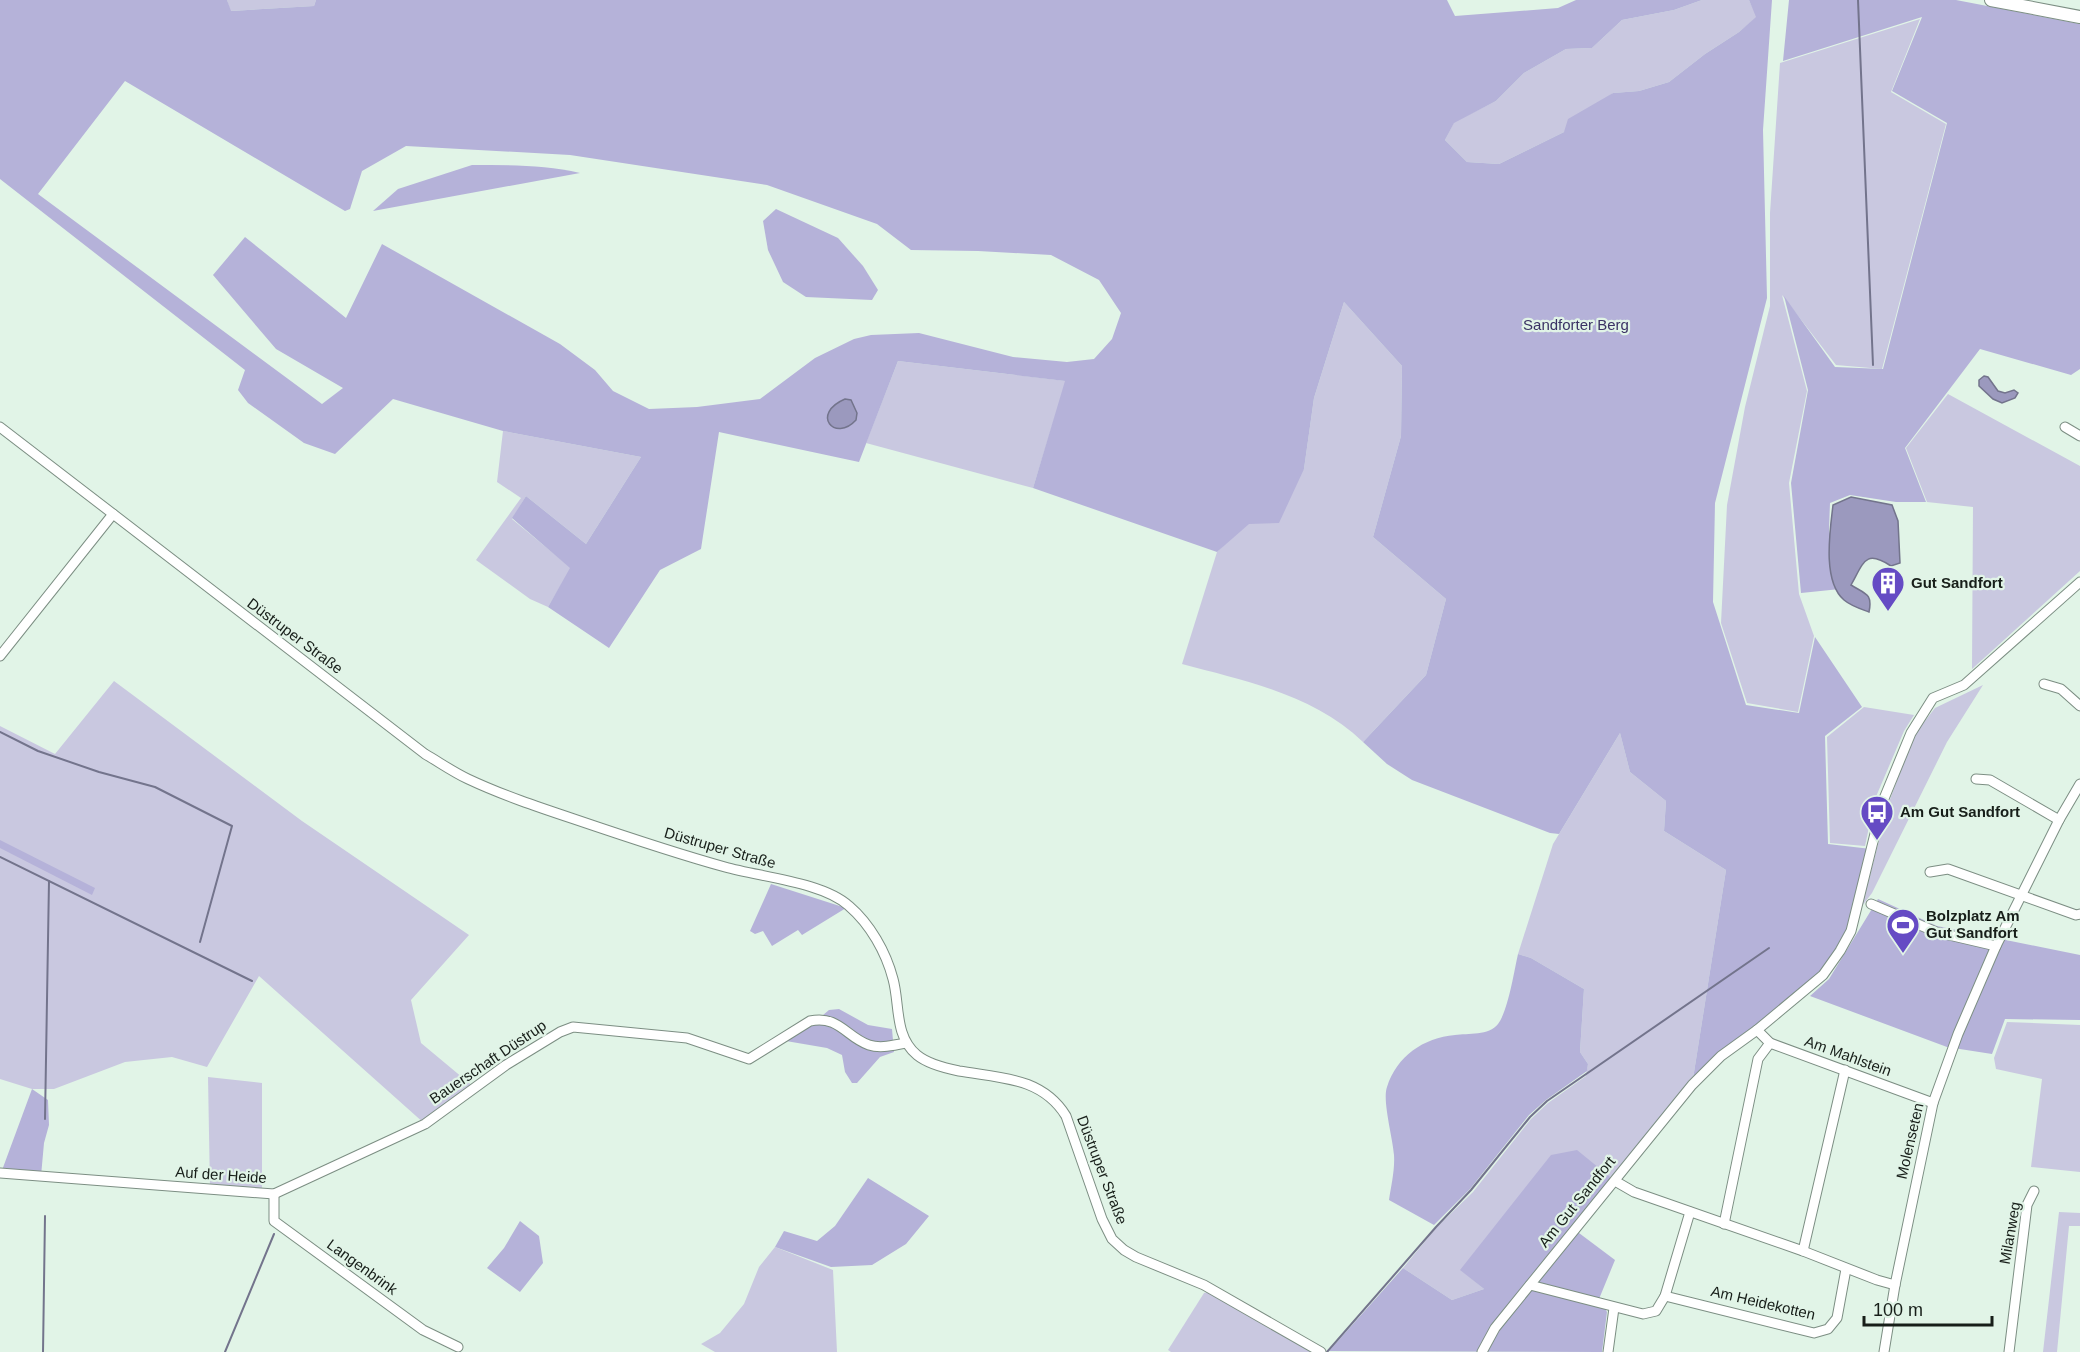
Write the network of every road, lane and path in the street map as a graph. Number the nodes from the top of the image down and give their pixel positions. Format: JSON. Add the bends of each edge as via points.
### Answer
{"nodes":[{"id":1,"x":1991,"y":0,"type":"edge"},
{"id":2,"x":2080,"y":17,"type":"edge"},
{"id":3,"x":0,"y":427,"type":"edge"},
{"id":4,"x":2065,"y":427,"type":"dead end"},
{"id":5,"x":2080,"y":436,"type":"edge"},
{"id":6,"x":113,"y":514,"type":"junction"},
{"id":7,"x":2080,"y":582,"type":"edge"},
{"id":8,"x":0,"y":656,"type":"edge"},
{"id":9,"x":2044,"y":684,"type":"dead end"},
{"id":10,"x":2080,"y":706,"type":"edge"},
{"id":11,"x":1976,"y":779,"type":"dead end"},
{"id":12,"x":2080,"y":784,"type":"edge"},
{"id":13,"x":2077,"y":795,"type":"edge"},
{"id":14,"x":2059,"y":820,"type":"junction"},
{"id":15,"x":1930,"y":872,"type":"dead end"},
{"id":16,"x":2022,"y":896,"type":"junction"},
{"id":17,"x":1871,"y":904,"type":"dead end"},
{"id":18,"x":2080,"y":914,"type":"edge"},
{"id":19,"x":1996,"y":946,"type":"junction"},
{"id":20,"x":1757,"y":1030,"type":"junction"},
{"id":21,"x":906,"y":1043,"type":"junction"},
{"id":22,"x":1770,"y":1043,"type":"junction"},
{"id":23,"x":1845,"y":1070,"type":"junction"},
{"id":24,"x":1933,"y":1103,"type":"junction"},
{"id":25,"x":425,"y":1124,"type":"joint"},
{"id":26,"x":0,"y":1173,"type":"edge"},
{"id":27,"x":1615,"y":1181,"type":"junction"},
{"id":28,"x":2034,"y":1191,"type":"dead end"},
{"id":29,"x":274,"y":1194,"type":"junction"},
{"id":30,"x":1690,"y":1212,"type":"junction"},
{"id":31,"x":1724,"y":1224,"type":"junction"},
{"id":32,"x":1803,"y":1251,"type":"junction"},
{"id":33,"x":1846,"y":1269,"type":"junction"},
{"id":34,"x":1530,"y":1285,"type":"junction"},
{"id":35,"x":1895,"y":1285,"type":"junction"},
{"id":36,"x":1665,"y":1296,"type":"junction"},
{"id":37,"x":1614,"y":1308,"type":"junction"},
{"id":38,"x":458,"y":1347,"type":"dead end"},
{"id":39,"x":1321,"y":1352,"type":"edge"},
{"id":40,"x":1482,"y":1352,"type":"edge"},
{"id":41,"x":1608,"y":1352,"type":"edge"},
{"id":42,"x":1884,"y":1352,"type":"edge"},
{"id":43,"x":2009,"y":1352,"type":"edge"}],
"edges":[{"from":1,"to":2,"type":"street"},
{"from":3,"to":6,"type":"street","name":"Düstruper Straße"},
{"from":4,"to":5,"type":"street"},
{"from":6,"to":8,"type":"street"},
{"from":6,"to":21,"type":"street","name":"Düstruper Straße","via":[[425,754],[468,779],[625,836],[724,867],[810,887],[849,905],[882,949],[893,979]]},
{"from":7,"to":20,"type":"street","name":"Am Gut Sandfort","via":[[1964,685],[1933,698],[1923,711],[1883,801],[1851,931],[1823,975]]},
{"from":9,"to":10,"type":"street","via":[[2061,689]]},
{"from":11,"to":14,"type":"street","via":[[1990,780]]},
{"from":12,"to":13,"type":"street","name":"Molenseten"},
{"from":13,"to":14,"type":"street","name":"Molenseten"},
{"from":14,"to":16,"type":"street","name":"Molenseten"},
{"from":15,"to":16,"type":"street","via":[[1947,869]]},
{"from":16,"to":18,"type":"street"},
{"from":16,"to":19,"type":"street","name":"Molenseten"},
{"from":17,"to":19,"type":"street","via":[[1936,932]]},
{"from":19,"to":24,"type":"street","name":"Molenseten"},
{"from":20,"to":22,"type":"street","name":"Am Mahlstein"},
{"from":20,"to":27,"type":"street","name":"Am Gut Sandfort","via":[[1721,1056],[1692,1085]]},
{"from":21,"to":25,"type":"street","name":"Bauerschaft Düstrup","via":[[868,1045],[834,1022],[821,1019],[810,1021],[749,1059],[687,1038],[573,1027],[506,1065]]},
{"from":21,"to":39,"type":"street","name":"Düstruper Straße","via":[[932,1064],[1013,1080],[1048,1093],[1066,1116],[1112,1239],[1136,1257],[1204,1285]]},
{"from":22,"to":23,"type":"street","name":"Am Mahlstein"},
{"from":22,"to":31,"type":"street","via":[[1758,1059]]},
{"from":23,"to":24,"type":"street","name":"Am Mahlstein"},
{"from":23,"to":32,"type":"street"},
{"from":24,"to":35,"type":"street","name":"Molenseten"},
{"from":25,"to":29,"type":"street","name":"Auf der Heide"},
{"from":26,"to":29,"type":"street","name":"Auf der Heide"},
{"from":27,"to":30,"type":"street"},
{"from":27,"to":34,"type":"street","name":"Am Gut Sandfort"},
{"from":28,"to":43,"type":"street","name":"Milanweg","via":[[2027,1204]]},
{"from":29,"to":38,"type":"street","name":"Langenbrink","via":[[274,1221],[423,1329]]},
{"from":30,"to":31,"type":"street"},
{"from":30,"to":36,"type":"street"},
{"from":31,"to":32,"type":"street"},
{"from":32,"to":33,"type":"street"},
{"from":33,"to":35,"type":"street"},
{"from":33,"to":36,"type":"street","name":"Am Heidekotten","via":[[1837,1318],[1828,1329],[1814,1333]]},
{"from":34,"to":37,"type":"street"},
{"from":34,"to":40,"type":"street","name":"Am Gut Sandfort"},
{"from":35,"to":42,"type":"street","name":"Molenseten"},
{"from":36,"to":37,"type":"street","via":[[1656,1311],[1644,1314]]},
{"from":37,"to":41,"type":"street"}]}
